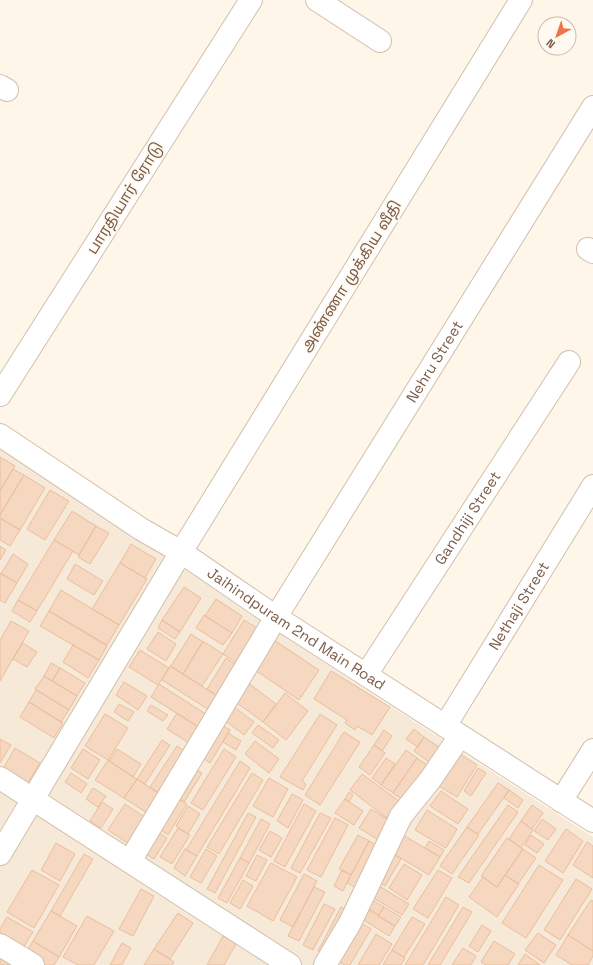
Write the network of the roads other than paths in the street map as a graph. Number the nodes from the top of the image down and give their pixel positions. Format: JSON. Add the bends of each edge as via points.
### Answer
{"nodes":[{"id":1,"x":251,"y":0,"type":"edge"},
{"id":2,"x":521,"y":0,"type":"edge"},
{"id":3,"x":323,"y":1,"type":"edge"},
{"id":4,"x":380,"y":41,"type":"dead end"},
{"id":5,"x":593,"y":107,"type":"edge"},
{"id":6,"x":569,"y":362,"type":"dead end"},
{"id":7,"x":0,"y":395,"type":"edge"},
{"id":8,"x":0,"y":434,"type":"edge"},
{"id":9,"x":593,"y":486,"type":"edge"},
{"id":10,"x":181,"y":552,"type":"junction"},
{"id":11,"x":276,"y":617,"type":"junction"},
{"id":12,"x":366,"y":675,"type":"junction"},
{"id":13,"x":453,"y":731,"type":"junction"},
{"id":14,"x":593,"y":750,"type":"edge"},
{"id":15,"x":0,"y":778,"type":"edge"},
{"id":16,"x":32,"y":800,"type":"junction"},
{"id":17,"x":561,"y":801,"type":"junction"},
{"id":18,"x":593,"y":821,"type":"edge"},
{"id":19,"x":0,"y":854,"type":"edge"},
{"id":20,"x":130,"y":861,"type":"junction"},
{"id":21,"x":0,"y":945,"type":"edge"},
{"id":22,"x":33,"y":965,"type":"edge"},
{"id":23,"x":290,"y":965,"type":"edge"},
{"id":24,"x":325,"y":965,"type":"edge"}],
"edges":[{"from":1,"to":7,"type":"street","name":"பாரதியார் ரோடு"},
{"from":2,"to":10,"type":"street","name":"அண்ணா முக்கிய வீதி"},
{"from":3,"to":4,"type":"street"},
{"from":5,"to":11,"type":"street","name":"Nehru Street"},
{"from":6,"to":12,"type":"street","name":"Gandhiji Street"},
{"from":8,"to":10,"type":"street","name":"Jaihindpuram 2nd Main Road","via":[[141,530]]},
{"from":9,"to":13,"type":"street","name":"Nethaji Street"},
{"from":10,"to":11,"type":"street","name":"Jaihindpuram 2nd Main Road"},
{"from":10,"to":16,"type":"street","name":"அண்ணா முக்கிய வீதி"},
{"from":11,"to":12,"type":"street","name":"Jaihindpuram 2nd Main Road"},
{"from":11,"to":20,"type":"street","name":"Nehru Street"},
{"from":12,"to":13,"type":"street","name":"Jaihindpuram 2nd Main Road"},
{"from":13,"to":17,"type":"street","name":"Jaihindpuram 2nd Main Road"},
{"from":13,"to":24,"type":"street","name":"Nethaji Street","via":[[430,780],[401,816],[350,923]]},
{"from":14,"to":17,"type":"street"},
{"from":15,"to":16,"type":"street"},
{"from":16,"to":19,"type":"street","name":"அண்ணா முக்கிய வீதி"},
{"from":16,"to":20,"type":"street"},
{"from":17,"to":18,"type":"street","name":"Jaihindpuram 2nd Main Road"},
{"from":20,"to":23,"type":"street"},
{"from":21,"to":22,"type":"street"}]}
